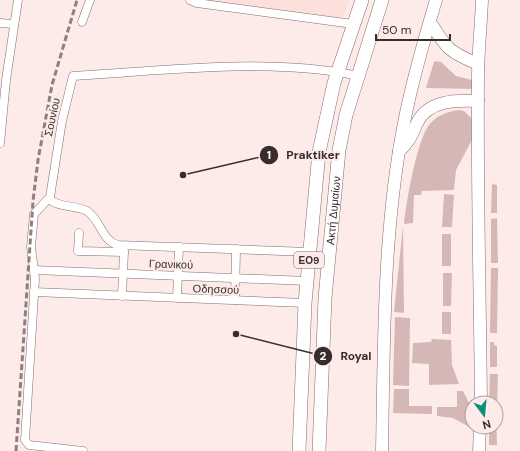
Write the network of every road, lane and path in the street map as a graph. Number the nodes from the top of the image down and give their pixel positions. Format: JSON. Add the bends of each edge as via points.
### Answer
{"nodes":[{"id":1,"x":18,"y":0,"type":"edge"},
{"id":2,"x":90,"y":0,"type":"edge"},
{"id":3,"x":190,"y":0,"type":"edge"},
{"id":4,"x":362,"y":0,"type":"edge"},
{"id":5,"x":382,"y":0,"type":"edge"},
{"id":6,"x":436,"y":0,"type":"edge"},
{"id":7,"x":482,"y":0,"type":"edge"},
{"id":8,"x":82,"y":22,"type":"dead end"},
{"id":9,"x":430,"y":22,"type":"junction"},
{"id":10,"x":0,"y":23,"type":"edge"},
{"id":11,"x":14,"y":24,"type":"junction"},
{"id":12,"x":354,"y":24,"type":"junction"},
{"id":13,"x":478,"y":64,"type":"junction"},
{"id":14,"x":338,"y":72,"type":"junction"},
{"id":15,"x":358,"y":76,"type":"junction"},
{"id":16,"x":478,"y":100,"type":"junction"},
{"id":17,"x":2,"y":108,"type":"edge"},
{"id":18,"x":0,"y":143,"type":"edge"},
{"id":19,"x":400,"y":151,"type":"junction"},
{"id":20,"x":48,"y":200,"type":"junction"},
{"id":21,"x":79,"y":233,"type":"dead end"},
{"id":22,"x":179,"y":247,"type":"junction"},
{"id":23,"x":122,"y":249,"type":"junction"},
{"id":24,"x":236,"y":249,"type":"junction"},
{"id":25,"x":309,"y":252,"type":"junction"},
{"id":26,"x":34,"y":270,"type":"junction"},
{"id":27,"x":123,"y":274,"type":"junction"},
{"id":28,"x":178,"y":276,"type":"junction"},
{"id":29,"x":235,"y":278,"type":"junction"},
{"id":30,"x":307,"y":281,"type":"junction"},
{"id":31,"x":34,"y":292,"type":"junction"},
{"id":32,"x":122,"y":296,"type":"junction"},
{"id":33,"x":177,"y":298,"type":"junction"},
{"id":34,"x":235,"y":300,"type":"junction"},
{"id":35,"x":305,"y":303,"type":"junction"},
{"id":36,"x":481,"y":395,"type":"edge"},
{"id":37,"x":480,"y":435,"type":"edge"},
{"id":38,"x":83,"y":451,"type":"edge"},
{"id":39,"x":299,"y":451,"type":"edge"},
{"id":40,"x":319,"y":451,"type":"edge"},
{"id":41,"x":382,"y":451,"type":"edge"},
{"id":42,"x":479,"y":451,"type":"edge"}],
"edges":[{"from":1,"to":11,"type":"street"},
{"from":2,"to":8,"type":"street"},
{"from":3,"to":12,"type":"street","via":[[193,3]]},
{"from":4,"to":12,"type":"main road","name":"Ακτή Δυμαίων","number":"ΕΟ9"},
{"from":5,"to":15,"type":"main road","name":"Ακτή Δυμαίων","number":"ΕΟ9"},
{"from":6,"to":9,"type":"main road"},
{"from":7,"to":13,"type":"main road"},
{"from":9,"to":13,"type":"main road","via":[[454,54]]},
{"from":9,"to":19,"type":"main road","via":[[415,73]]},
{"from":10,"to":11,"type":"street"},
{"from":11,"to":17,"type":"street"},
{"from":12,"to":14,"type":"main road","name":"Ακτή Δυμαίων","number":"ΕΟ9"},
{"from":13,"to":16,"type":"main road"},
{"from":14,"to":15,"type":"street","name":"Σουνίου"},
{"from":14,"to":20,"type":"street","name":"Σουνίου","via":[[219,68],[73,76]]},
{"from":14,"to":25,"type":"main road","name":"Ακτή Δυμαίων","number":"ΕΟ9","via":[[319,152]]},
{"from":15,"to":40,"type":"main road","name":"Ακτή Δυμαίων","number":"ΕΟ9","via":[[346,115],[335,180],[325,298]]},
{"from":16,"to":19,"type":"main road","via":[[448,102],[430,108],[418,120],[408,144]]},
{"from":16,"to":36,"type":"main road"},
{"from":17,"to":18,"type":"street"},
{"from":19,"to":41,"type":"main road","via":[[385,289]]},
{"from":20,"to":23,"type":"street","via":[[86,210],[110,241]]},
{"from":20,"to":26,"type":"street","via":[[34,214],[31,247]]},
{"from":21,"to":23,"type":"street","via":[[78,251]]},
{"from":22,"to":23,"type":"street"},
{"from":22,"to":24,"type":"street"},
{"from":22,"to":28,"type":"street","name":"Οδησσού"},
{"from":23,"to":27,"type":"street"},
{"from":24,"to":25,"type":"street"},
{"from":24,"to":29,"type":"street"},
{"from":25,"to":30,"type":"main road","name":"Ακτή Δυμαίων","number":"ΕΟ9"},
{"from":26,"to":27,"type":"street","name":"Γρανικού"},
{"from":26,"to":31,"type":"street"},
{"from":27,"to":28,"type":"street","name":"Γρανικού"},
{"from":27,"to":32,"type":"street"},
{"from":28,"to":29,"type":"street","name":"Γρανικού"},
{"from":28,"to":33,"type":"street","name":"Οδησσού"},
{"from":29,"to":30,"type":"street","name":"Γρανικού"},
{"from":29,"to":34,"type":"street"},
{"from":30,"to":35,"type":"main road","name":"Ακτή Δυμαίων","number":"ΕΟ9"},
{"from":31,"to":32,"type":"street"},
{"from":31,"to":38,"type":"street","via":[[25,440],[29,445]]},
{"from":32,"to":33,"type":"street"},
{"from":33,"to":34,"type":"street","name":"Οδησσού"},
{"from":34,"to":35,"type":"street","name":"Οδησσού"},
{"from":35,"to":39,"type":"main road","name":"Ακτή Δυμαίων","number":"ΕΟ9"},
{"from":37,"to":42,"type":"main road"}]}
